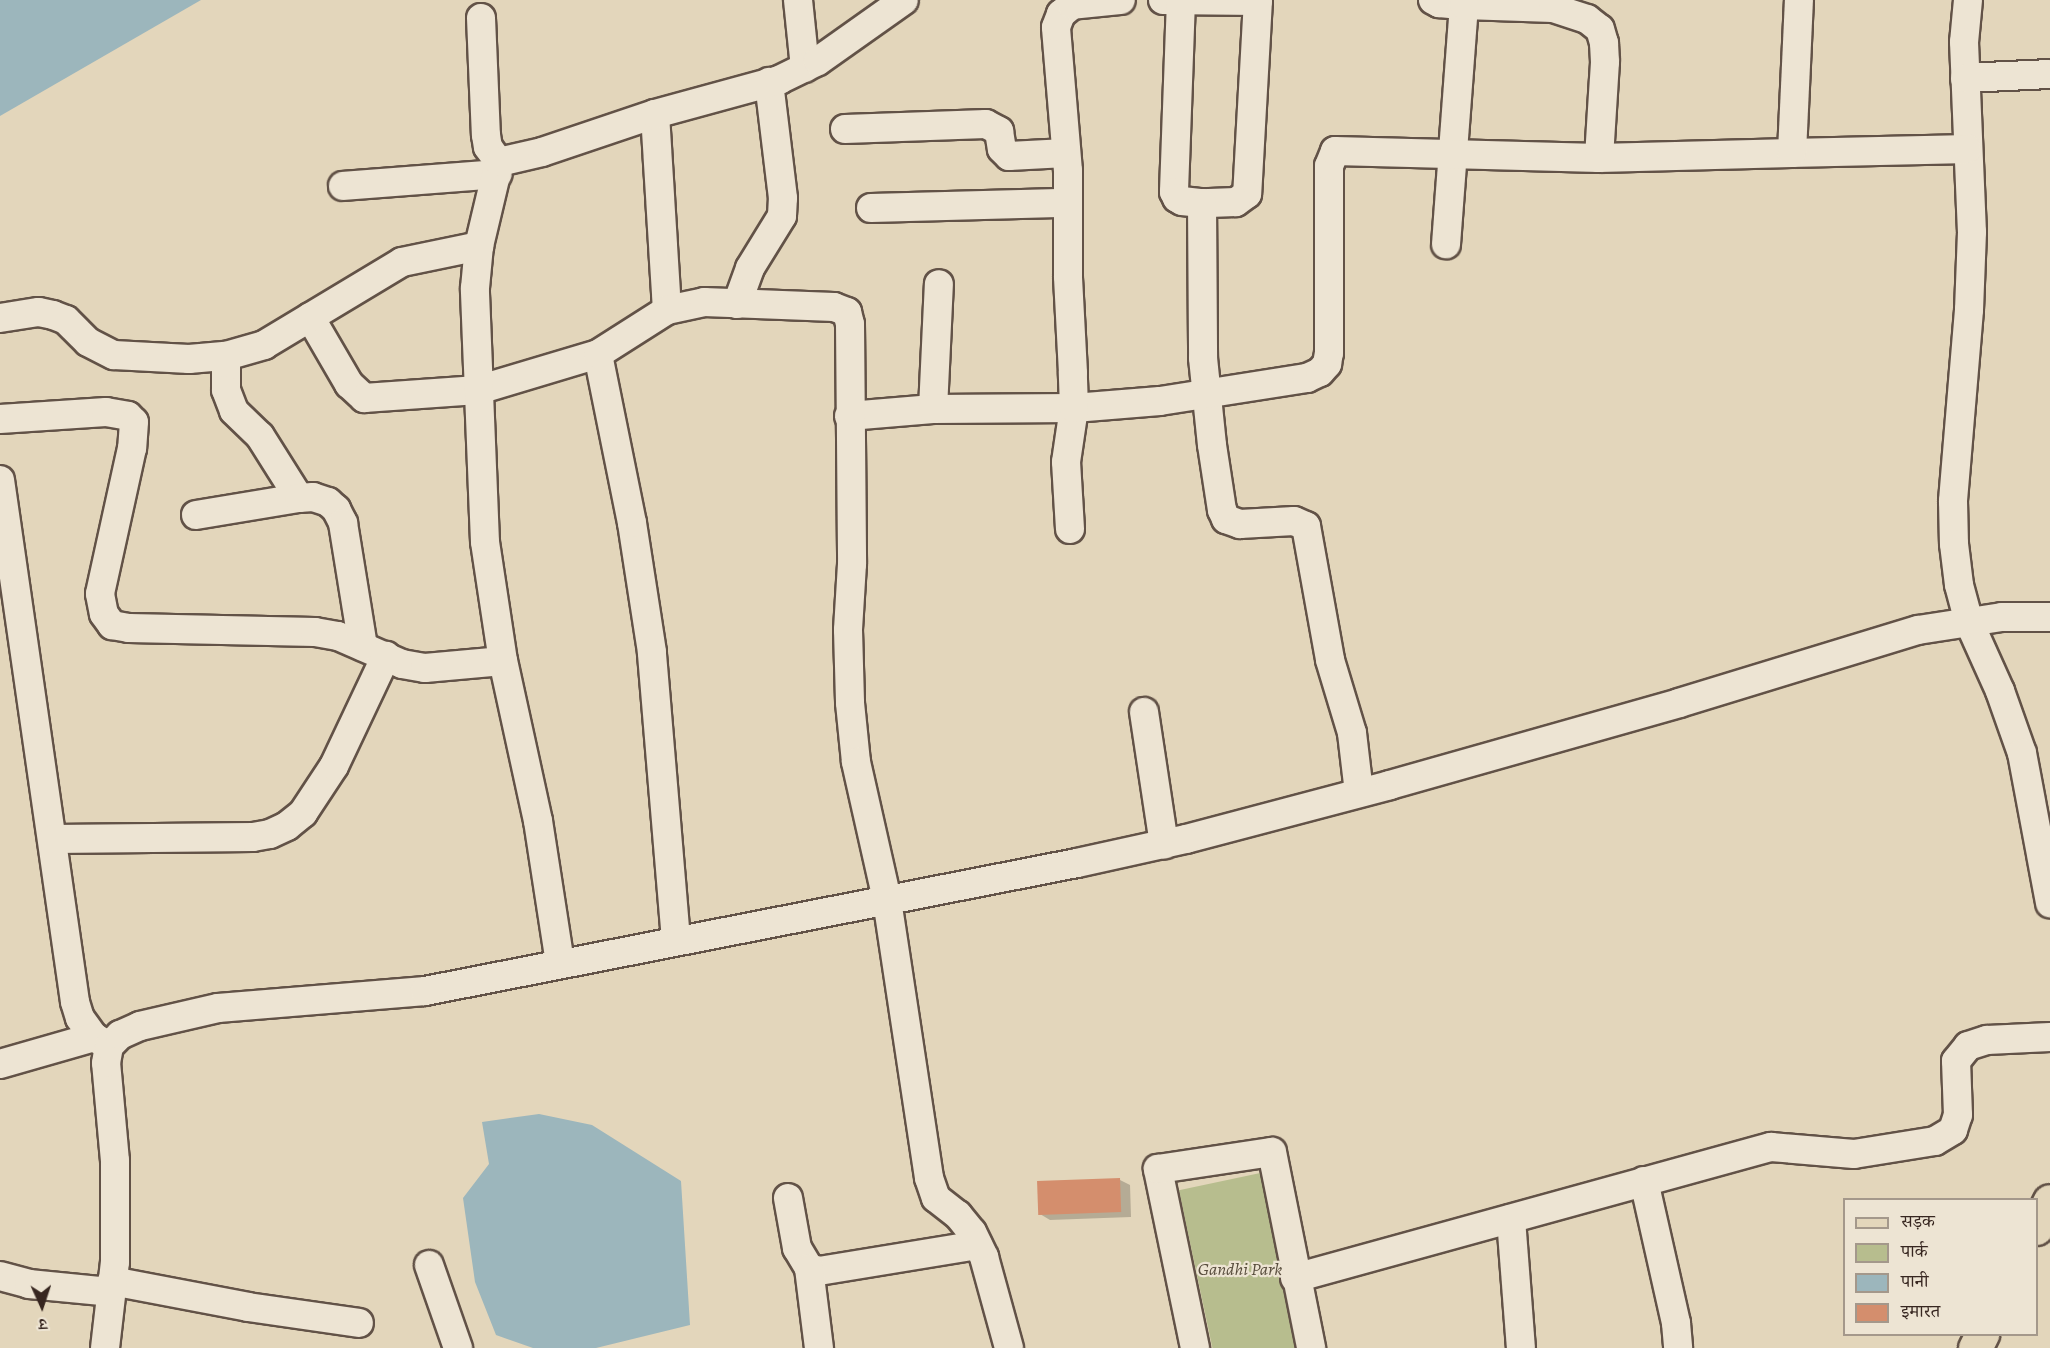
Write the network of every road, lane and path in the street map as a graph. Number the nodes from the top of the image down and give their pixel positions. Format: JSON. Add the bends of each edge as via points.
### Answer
{"nodes":[{"id":1,"x":798,"y":0,"type":"edge"},
{"id":2,"x":904,"y":0,"type":"edge"},
{"id":3,"x":1121,"y":0,"type":"edge"},
{"id":4,"x":1163,"y":0,"type":"edge"},
{"id":5,"x":1181,"y":0,"type":"edge"},
{"id":6,"x":1258,"y":0,"type":"edge"},
{"id":7,"x":1433,"y":0,"type":"edge"},
{"id":8,"x":1799,"y":0,"type":"edge"},
{"id":9,"x":1968,"y":0,"type":"edge"},
{"id":10,"x":1464,"y":5,"type":"junction"},
{"id":11,"x":481,"y":18,"type":"dead end"},
{"id":12,"x":805,"y":68,"type":"junction"},
{"id":13,"x":2050,"y":74,"type":"edge"},
{"id":14,"x":1965,"y":78,"type":"junction"},
{"id":15,"x":769,"y":82,"type":"junction"},
{"id":16,"x":655,"y":114,"type":"junction"},
{"id":17,"x":845,"y":129,"type":"dead end"},
{"id":18,"x":1967,"y":149,"type":"junction"},
{"id":19,"x":1066,"y":153,"type":"junction"},
{"id":20,"x":1453,"y":153,"type":"junction"},
{"id":21,"x":1792,"y":153,"type":"junction"},
{"id":22,"x":1599,"y":158,"type":"junction"},
{"id":23,"x":498,"y":168,"type":"junction"},
{"id":24,"x":343,"y":186,"type":"dead end"},
{"id":25,"x":1068,"y":203,"type":"junction"},
{"id":26,"x":1202,"y":203,"type":"junction"},
{"id":27,"x":871,"y":208,"type":"dead end"},
{"id":28,"x":1446,"y":243,"type":"dead end"},
{"id":29,"x":479,"y":246,"type":"junction"},
{"id":30,"x":939,"y":284,"type":"dead end"},
{"id":31,"x":737,"y":304,"type":"junction"},
{"id":32,"x":667,"y":310,"type":"junction"},
{"id":33,"x":310,"y":317,"type":"junction"},
{"id":34,"x":0,"y":318,"type":"edge"},
{"id":35,"x":598,"y":354,"type":"junction"},
{"id":36,"x":226,"y":357,"type":"junction"},
{"id":37,"x":478,"y":390,"type":"junction"},
{"id":38,"x":1207,"y":394,"type":"junction"},
{"id":39,"x":1074,"y":408,"type":"junction"},
{"id":40,"x":933,"y":409,"type":"junction"},
{"id":41,"x":849,"y":416,"type":"junction"},
{"id":42,"x":0,"y":419,"type":"edge"},
{"id":43,"x":0,"y":480,"type":"edge"},
{"id":44,"x":299,"y":498,"type":"junction"},
{"id":45,"x":196,"y":515,"type":"dead end"},
{"id":46,"x":1070,"y":529,"type":"dead end"},
{"id":47,"x":2050,"y":617,"type":"edge"},
{"id":48,"x":1969,"y":622,"type":"junction"},
{"id":49,"x":374,"y":651,"type":"junction"},
{"id":50,"x":503,"y":661,"type":"junction"},
{"id":51,"x":1144,"y":712,"type":"dead end"},
{"id":52,"x":1359,"y":793,"type":"junction"},
{"id":53,"x":53,"y":839,"type":"junction"},
{"id":54,"x":1164,"y":844,"type":"junction"},
{"id":55,"x":887,"y":900,"type":"junction"},
{"id":56,"x":2050,"y":903,"type":"edge"},
{"id":57,"x":676,"y":940,"type":"junction"},
{"id":58,"x":561,"y":963,"type":"junction"},
{"id":59,"x":2050,"y":1037,"type":"edge"},
{"id":60,"x":102,"y":1041,"type":"junction"},
{"id":61,"x":0,"y":1064,"type":"edge"},
{"id":62,"x":1644,"y":1181,"type":"junction"},
{"id":63,"x":788,"y":1198,"type":"dead end"},
{"id":64,"x":2050,"y":1201,"type":"edge"},
{"id":65,"x":1510,"y":1219,"type":"junction"},
{"id":66,"x":2038,"y":1226,"type":"edge"},
{"id":67,"x":978,"y":1245,"type":"junction"},
{"id":68,"x":429,"y":1265,"type":"dead end"},
{"id":69,"x":809,"y":1268,"type":"junction"},
{"id":70,"x":0,"y":1276,"type":"edge"},
{"id":71,"x":1295,"y":1278,"type":"junction"},
{"id":72,"x":111,"y":1287,"type":"junction"},
{"id":73,"x":359,"y":1323,"type":"dead end"},
{"id":74,"x":105,"y":1348,"type":"edge"},
{"id":75,"x":458,"y":1348,"type":"edge"},
{"id":76,"x":819,"y":1348,"type":"edge"},
{"id":77,"x":1009,"y":1348,"type":"edge"},
{"id":78,"x":1195,"y":1348,"type":"edge"},
{"id":79,"x":1311,"y":1348,"type":"edge"},
{"id":80,"x":1521,"y":1348,"type":"edge"},
{"id":81,"x":1678,"y":1348,"type":"edge"}],
"edges":[{"from":1,"to":12,"type":"street"},
{"from":2,"to":12,"type":"street"},
{"from":3,"to":19,"type":"street","via":[[1072,5],[1061,14],[1056,27]]},
{"from":4,"to":5,"type":"street"},
{"from":5,"to":6,"type":"street"},
{"from":5,"to":26,"type":"street","via":[[1174,192],[1182,201]]},
{"from":6,"to":26,"type":"street","via":[[1247,194],[1236,202]]},
{"from":7,"to":10,"type":"street"},
{"from":8,"to":21,"type":"street"},
{"from":9,"to":14,"type":"street"},
{"from":10,"to":20,"type":"street"},
{"from":10,"to":22,"type":"street","via":[[1553,8],[1600,29],[1605,62]]},
{"from":11,"to":23,"type":"street","via":[[486,135]]},
{"from":12,"to":15,"type":"street"},
{"from":13,"to":14,"type":"street"},
{"from":14,"to":18,"type":"street"},
{"from":15,"to":16,"type":"street"},
{"from":15,"to":31,"type":"street","via":[[782,216],[750,268]]},
{"from":16,"to":23,"type":"street"},
{"from":16,"to":32,"type":"street"},
{"from":17,"to":19,"type":"street","via":[[986,123],[999,131],[1002,149],[1009,156]]},
{"from":18,"to":21,"type":"street"},
{"from":18,"to":48,"type":"street","via":[[1972,232],[1953,501],[1959,585]]},
{"from":19,"to":25,"type":"street"},
{"from":20,"to":22,"type":"street"},
{"from":20,"to":28,"type":"street"},
{"from":20,"to":38,"type":"street","via":[[1335,151],[1329,166],[1327,364],[1307,378]]},
{"from":21,"to":22,"type":"street"},
{"from":23,"to":24,"type":"street"},
{"from":23,"to":29,"type":"street"},
{"from":25,"to":27,"type":"street"},
{"from":25,"to":39,"type":"street"},
{"from":26,"to":38,"type":"street","via":[[1203,358]]},
{"from":29,"to":33,"type":"street","via":[[402,262]]},
{"from":29,"to":37,"type":"street","via":[[475,288]]},
{"from":30,"to":40,"type":"street"},
{"from":31,"to":32,"type":"street","via":[[704,302]]},
{"from":31,"to":41,"type":"street","via":[[820,304],[847,312]]},
{"from":32,"to":35,"type":"street"},
{"from":33,"to":36,"type":"street","via":[[264,345]]},
{"from":33,"to":37,"type":"street","via":[[349,384],[364,398]]},
{"from":34,"to":36,"type":"street","via":[[31,313],[53,315],[66,320],[88,342],[114,355]]},
{"from":35,"to":37,"type":"street"},
{"from":35,"to":57,"type":"street","via":[[632,524],[652,652]]},
{"from":36,"to":44,"type":"street","via":[[226,390],[234,411],[260,436]]},
{"from":37,"to":50,"type":"street","via":[[485,542]]},
{"from":38,"to":39,"type":"street"},
{"from":38,"to":52,"type":"street","via":[[1226,519],[1240,524],[1294,521],[1306,526],[1330,660],[1352,733]]},
{"from":39,"to":40,"type":"street"},
{"from":39,"to":46,"type":"street","via":[[1067,447]]},
{"from":40,"to":41,"type":"street"},
{"from":41,"to":55,"type":"street","via":[[850,703],[856,762]]},
{"from":42,"to":49,"type":"street","via":[[118,413],[134,422],[132,448],[100,594],[104,614],[112,625],[315,632],[338,636]]},
{"from":43,"to":53,"type":"street"},
{"from":44,"to":45,"type":"street"},
{"from":44,"to":49,"type":"street","via":[[328,502],[343,523]]},
{"from":47,"to":48,"type":"street"},
{"from":48,"to":52,"type":"street","via":[[1918,630],[1679,703]]},
{"from":48,"to":56,"type":"street","via":[[2022,753]]},
{"from":49,"to":50,"type":"street","via":[[402,664],[425,668]]},
{"from":49,"to":53,"type":"street","via":[[329,775],[303,813],[287,826],[253,837]]},
{"from":50,"to":58,"type":"street","via":[[538,822]]},
{"from":51,"to":54,"type":"street"},
{"from":52,"to":54,"type":"street"},
{"from":53,"to":60,"type":"street","via":[[75,1002],[80,1018]]},
{"from":54,"to":55,"type":"street"},
{"from":55,"to":57,"type":"street"},
{"from":55,"to":67,"type":"street","via":[[929,1178],[936,1198],[958,1215]]},
{"from":57,"to":58,"type":"street"},
{"from":58,"to":60,"type":"street","via":[[425,991],[218,1008],[140,1026]]},
{"from":59,"to":62,"type":"street","via":[[1987,1040],[1968,1046],[1956,1061],[1956,1123],[1953,1130],[1935,1141],[1854,1154],[1771,1147]]},
{"from":60,"to":61,"type":"street"},
{"from":60,"to":72,"type":"street","via":[[115,1161],[115,1262]]},
{"from":62,"to":65,"type":"street"},
{"from":62,"to":81,"type":"street","via":[[1676,1323]]},
{"from":63,"to":69,"type":"street","via":[[797,1248]]},
{"from":64,"to":66,"type":"main road"},
{"from":65,"to":71,"type":"street"},
{"from":65,"to":80,"type":"street"},
{"from":67,"to":69,"type":"street","via":[[834,1270]]},
{"from":67,"to":77,"type":"street"},
{"from":68,"to":75,"type":"street"},
{"from":69,"to":76,"type":"street"},
{"from":70,"to":72,"type":"street","via":[[29,1284]]},
{"from":71,"to":78,"type":"street","via":[[1272,1152],[1158,1169]]},
{"from":71,"to":79,"type":"street"},
{"from":72,"to":73,"type":"street"},
{"from":72,"to":74,"type":"street"}]}
